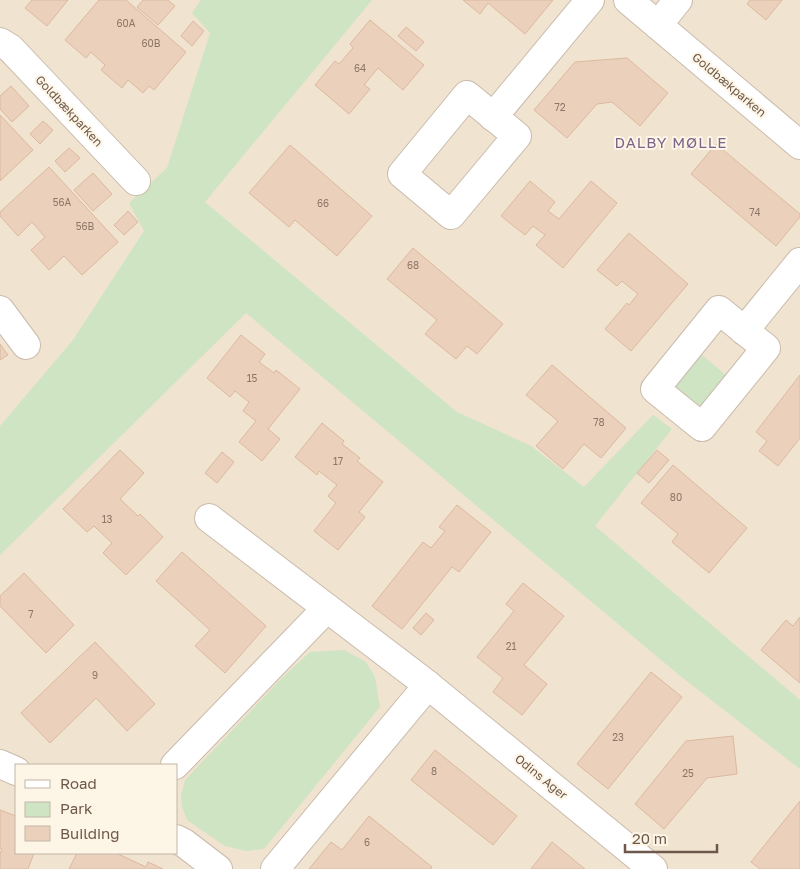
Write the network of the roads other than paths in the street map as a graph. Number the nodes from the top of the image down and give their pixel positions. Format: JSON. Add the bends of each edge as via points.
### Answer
{"nodes":[{"id":1,"x":590,"y":0,"type":"edge"},
{"id":2,"x":628,"y":0,"type":"edge"},
{"id":3,"x":678,"y":0,"type":"edge"},
{"id":4,"x":658,"y":25,"type":"junction"},
{"id":5,"x":0,"y":42,"type":"edge"},
{"id":6,"x":494,"y":117,"type":"dead end"},
{"id":7,"x":800,"y":145,"type":"edge"},
{"id":8,"x":136,"y":181,"type":"dead end"},
{"id":9,"x":800,"y":262,"type":"edge"},
{"id":10,"x":0,"y":310,"type":"edge"},
{"id":11,"x":744,"y":331,"type":"dead end"},
{"id":12,"x":26,"y":345,"type":"dead end"},
{"id":13,"x":209,"y":518,"type":"dead end"},
{"id":14,"x":327,"y":608,"type":"junction"},
{"id":15,"x":428,"y":685,"type":"junction"},
{"id":16,"x":0,"y":764,"type":"edge"},
{"id":17,"x":176,"y":764,"type":"edge"},
{"id":18,"x":15,"y":770,"type":"edge"},
{"id":19,"x":178,"y":840,"type":"edge"},
{"id":20,"x":218,"y":869,"type":"edge"},
{"id":21,"x":275,"y":869,"type":"edge"},
{"id":22,"x":653,"y":869,"type":"edge"}],
"edges":[{"from":1,"to":6,"type":"street"},
{"from":2,"to":4,"type":"street","name":"Goldbækparken"},
{"from":3,"to":4,"type":"street"},
{"from":4,"to":7,"type":"street","name":"Goldbækparken"},
{"from":5,"to":8,"type":"street","name":"Goldbækparken","via":[[10,48]]},
{"from":9,"to":11,"type":"street"},
{"from":10,"to":12,"type":"street"},
{"from":13,"to":14,"type":"street","name":"Odins Ager"},
{"from":14,"to":15,"type":"street","name":"Odins Ager"},
{"from":14,"to":17,"type":"street"},
{"from":15,"to":21,"type":"street"},
{"from":15,"to":22,"type":"street","name":"Odins Ager"},
{"from":16,"to":18,"type":"street"},
{"from":19,"to":20,"type":"street"}]}
